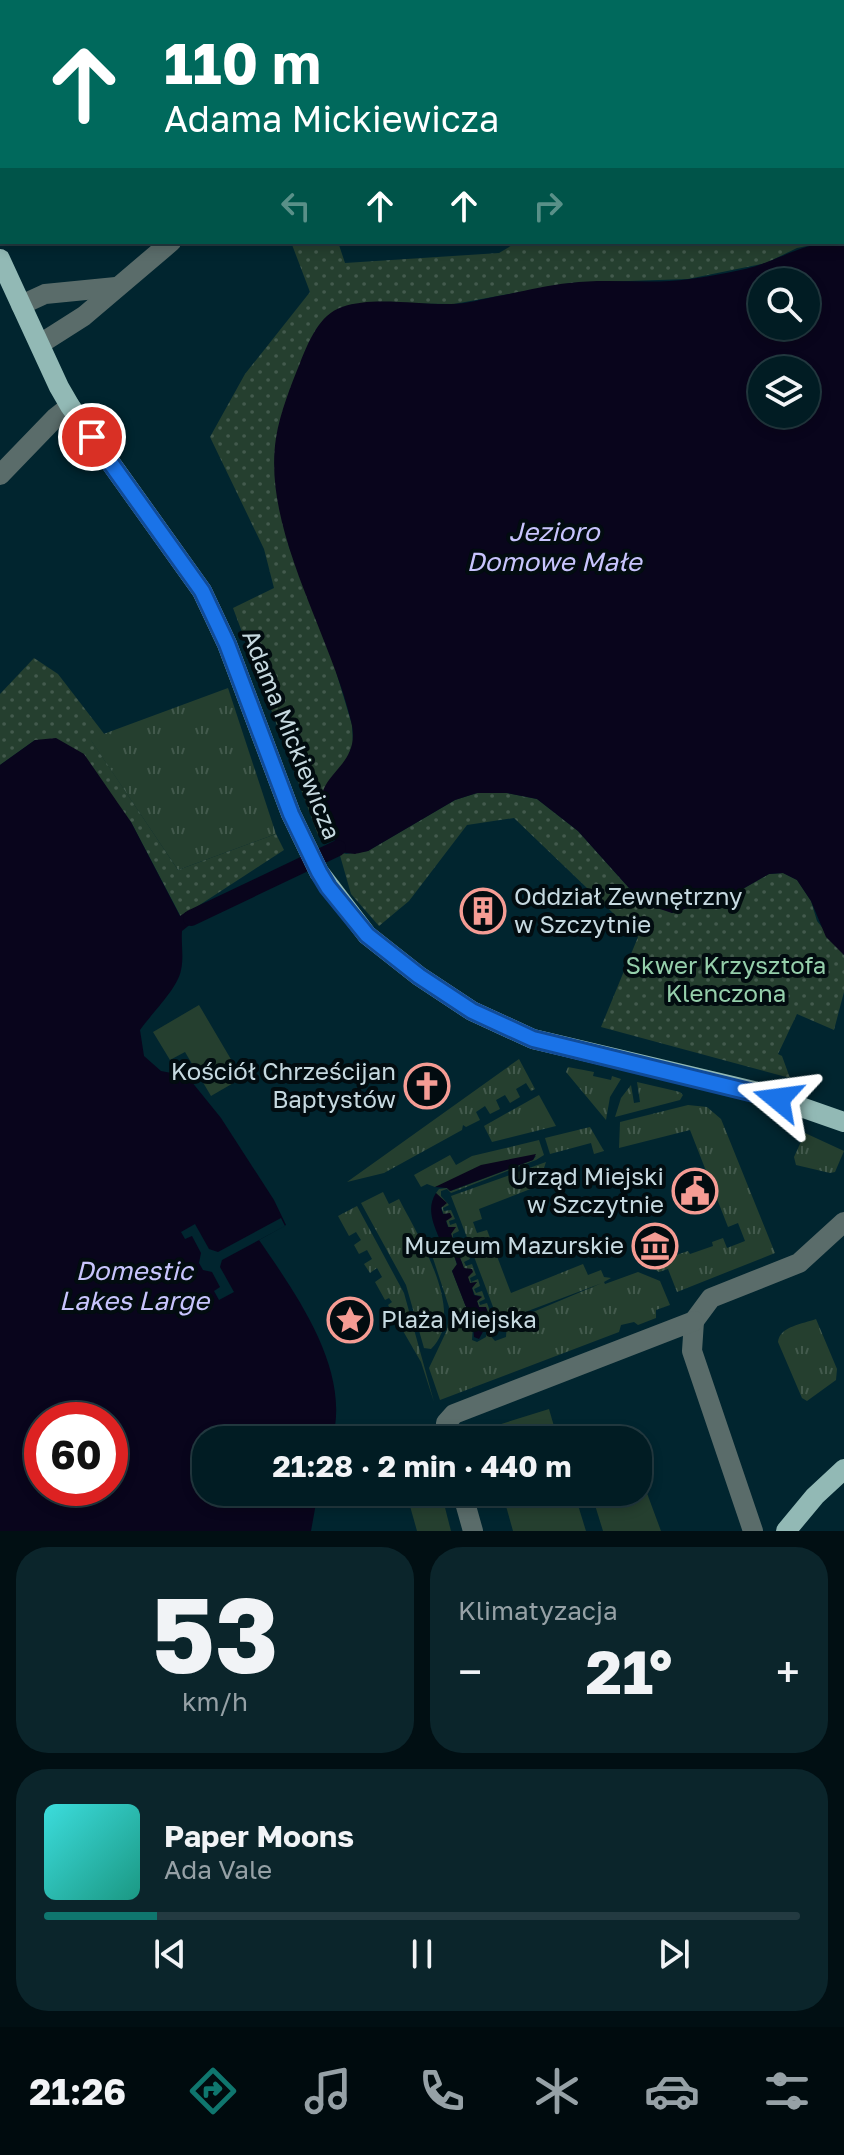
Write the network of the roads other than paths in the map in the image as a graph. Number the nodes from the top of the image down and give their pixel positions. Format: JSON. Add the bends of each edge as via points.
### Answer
{"nodes":[{"id":1,"x":169,"y":244,"type":"edge"},
{"id":2,"x":0,"y":259,"type":"edge"},
{"id":3,"x":116,"y":287,"type":"junction"},
{"id":4,"x":21,"y":305,"type":"junction"},
{"id":5,"x":40,"y":344,"type":"junction"},
{"id":6,"x":70,"y":406,"type":"junction"},
{"id":7,"x":0,"y":475,"type":"edge"},
{"id":8,"x":824,"y":1115,"type":"junction"},
{"id":9,"x":844,"y":1122,"type":"edge"},
{"id":10,"x":844,"y":1129,"type":"edge"},
{"id":11,"x":844,"y":1222,"type":"edge"},
{"id":12,"x":694,"y":1321,"type":"junction"},
{"id":13,"x":446,"y":1426,"type":"edge"},
{"id":14,"x":844,"y":1469,"type":"edge"},
{"id":15,"x":466,"y":1506,"type":"edge"},
{"id":16,"x":473,"y":1531,"type":"edge"},
{"id":17,"x":753,"y":1531,"type":"edge"},
{"id":18,"x":786,"y":1531,"type":"edge"}],
"edges":[{"from":1,"to":3,"type":"street"},
{"from":2,"to":4,"type":"main road","name":"Adama Mickiewicza"},
{"from":3,"to":4,"type":"street","via":[[45,294]]},
{"from":3,"to":5,"type":"street"},
{"from":4,"to":5,"type":"main road","name":"Adama Mickiewicza"},
{"from":5,"to":6,"type":"main road","name":"Adama Mickiewicza"},
{"from":6,"to":7,"type":"street"},
{"from":6,"to":8,"type":"main road","name":"Adama Mickiewicza","via":[[202,591],[307,848],[328,887],[367,935],[472,1011],[533,1039],[758,1092]]},
{"from":8,"to":9,"type":"main road","name":"Adama Mickiewicza"},
{"from":8,"to":10,"type":"main road"},
{"from":11,"to":12,"type":"street","via":[[799,1263],[711,1298]]},
{"from":12,"to":13,"type":"street","via":[[454,1414]]},
{"from":12,"to":17,"type":"street","via":[[692,1351]]},
{"from":14,"to":18,"type":"main road"},
{"from":15,"to":16,"type":"street"}]}
